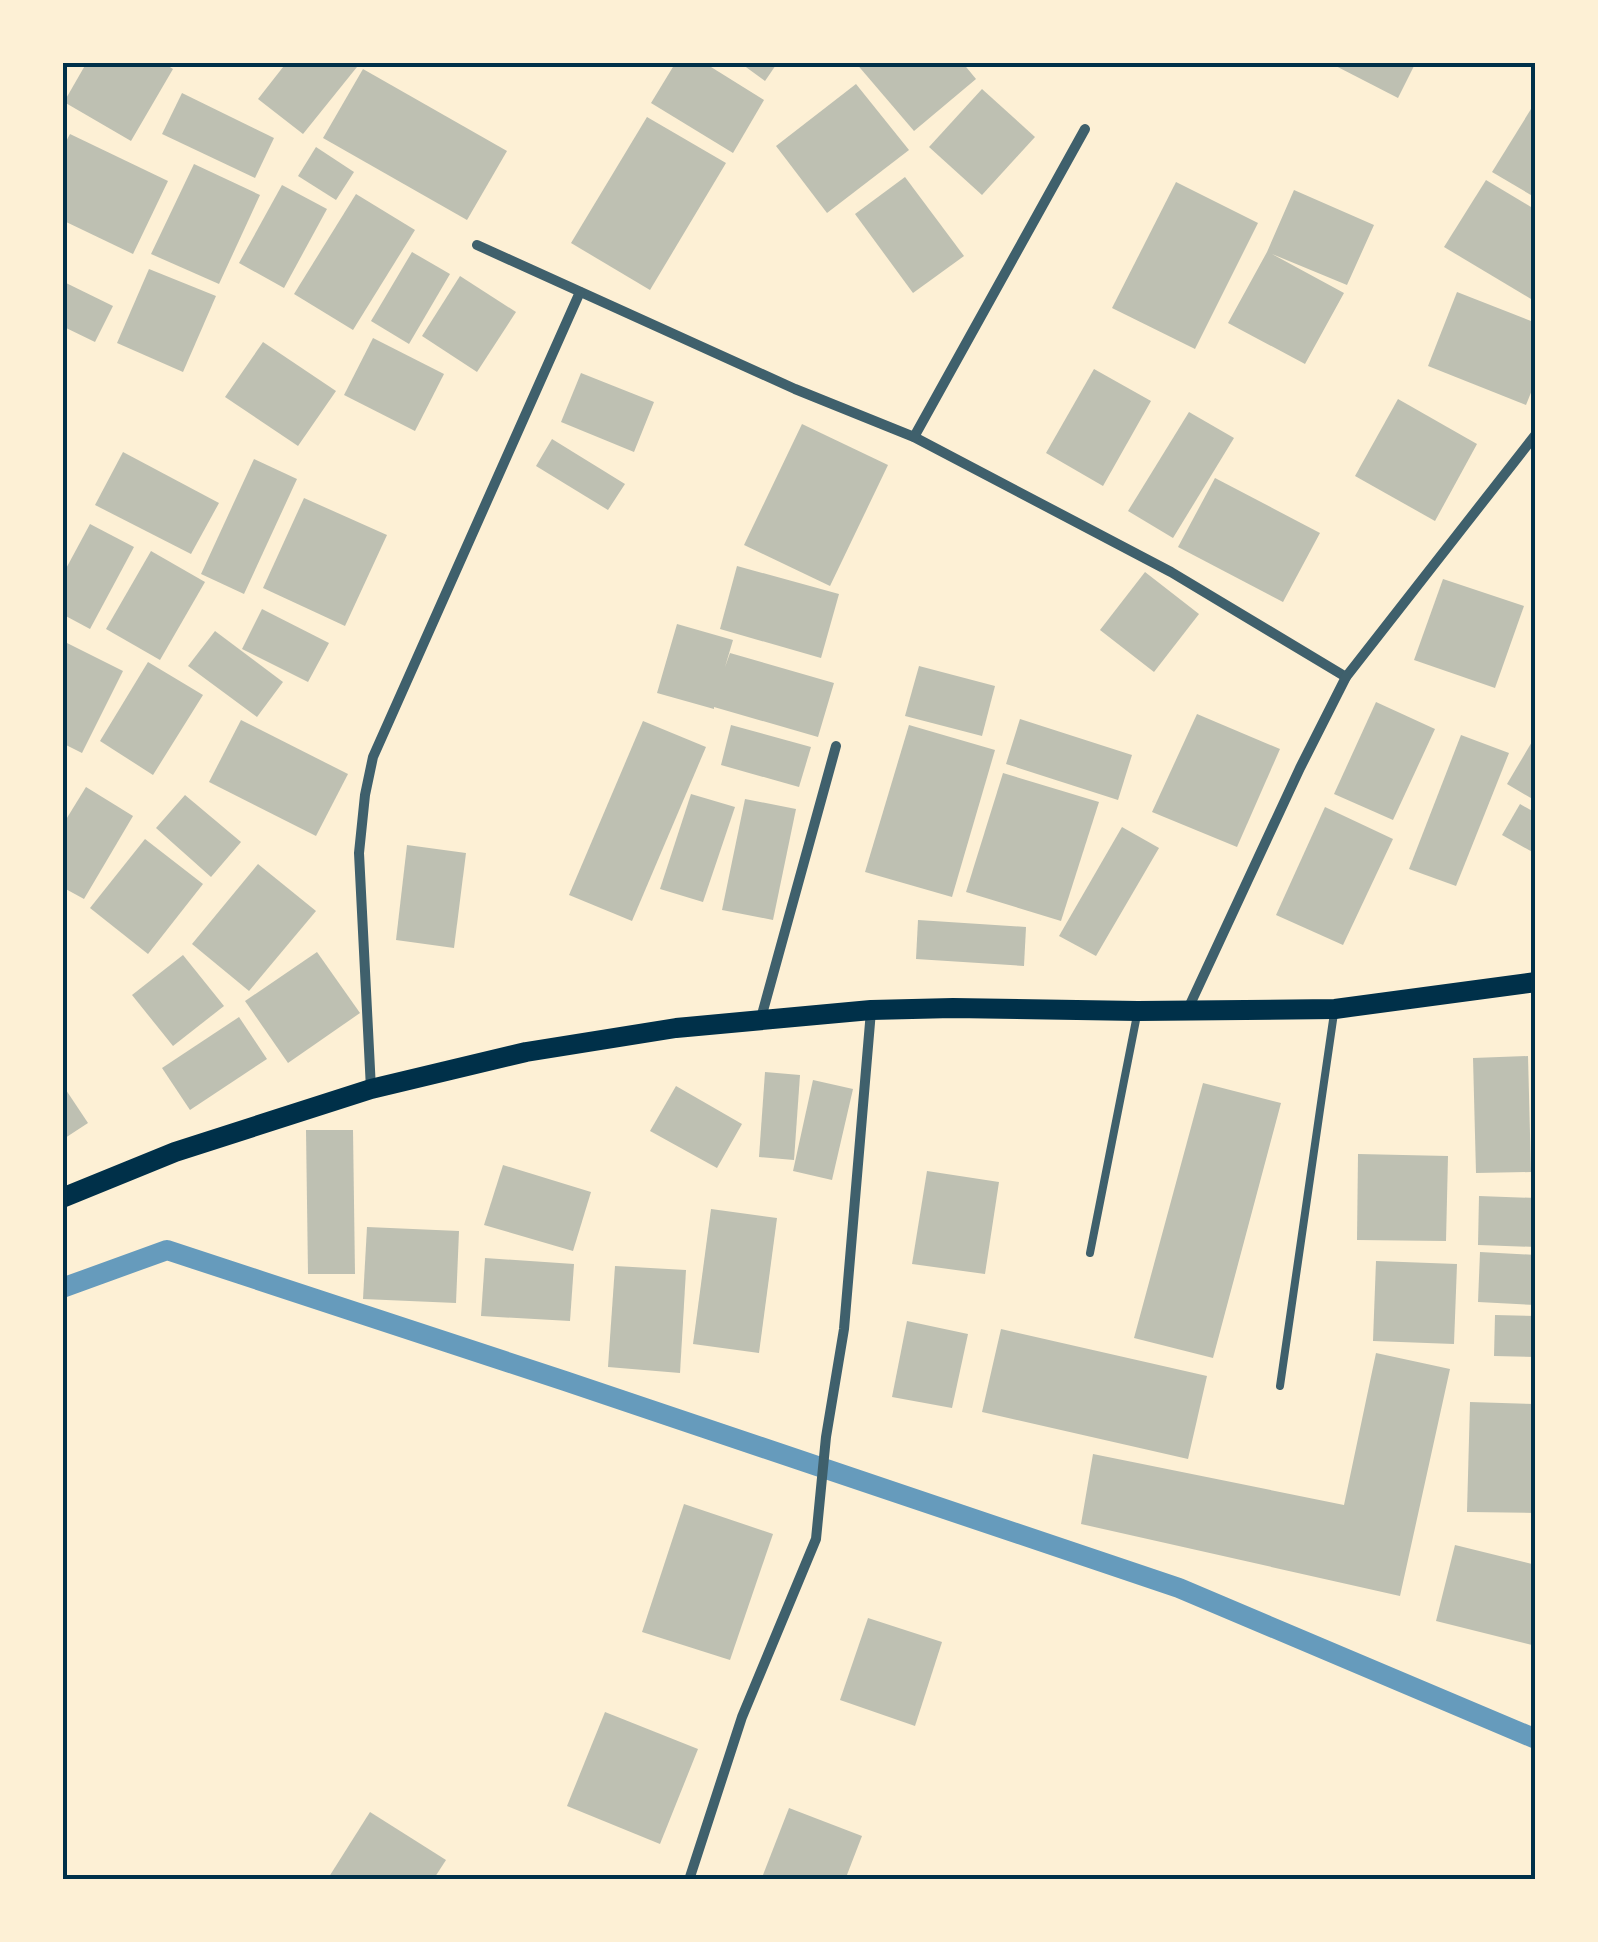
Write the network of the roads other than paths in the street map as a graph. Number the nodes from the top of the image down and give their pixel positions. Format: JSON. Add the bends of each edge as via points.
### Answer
{"nodes":[{"id":1,"x":1085,"y":129,"type":"dead end"},
{"id":2,"x":477,"y":245,"type":"dead end"},
{"id":3,"x":580,"y":292,"type":"junction"},
{"id":4,"x":1536,"y":434,"type":"edge"},
{"id":5,"x":914,"y":437,"type":"junction"},
{"id":6,"x":1346,"y":676,"type":"junction"},
{"id":7,"x":836,"y":746,"type":"dead end"},
{"id":8,"x":1536,"y":982,"type":"edge"},
{"id":9,"x":1335,"y":1009,"type":"junction"},
{"id":10,"x":871,"y":1010,"type":"junction"},
{"id":11,"x":1138,"y":1011,"type":"junction"},
{"id":12,"x":1187,"y":1011,"type":"junction"},
{"id":13,"x":761,"y":1018,"type":"junction"},
{"id":14,"x":371,"y":1089,"type":"junction"},
{"id":15,"x":62,"y":1198,"type":"edge"},
{"id":16,"x":1090,"y":1254,"type":"dead end"},
{"id":17,"x":1280,"y":1386,"type":"dead end"},
{"id":18,"x":689,"y":1880,"type":"edge"}],
"edges":[{"from":1,"to":5,"type":"street"},
{"from":2,"to":3,"type":"street"},
{"from":3,"to":5,"type":"street"},
{"from":3,"to":14,"type":"street","via":[[373,757],[359,853]]},
{"from":4,"to":6,"type":"street"},
{"from":5,"to":6,"type":"street","via":[[1171,572]]},
{"from":6,"to":12,"type":"street"},
{"from":7,"to":13,"type":"street"},
{"from":8,"to":9,"type":"main road"},
{"from":9,"to":12,"type":"main road"},
{"from":9,"to":17,"type":"lane"},
{"from":10,"to":11,"type":"main road"},
{"from":10,"to":13,"type":"main road"},
{"from":10,"to":18,"type":"street","via":[[844,1329],[816,1539],[742,1717]]},
{"from":11,"to":12,"type":"main road"},
{"from":11,"to":16,"type":"lane"},
{"from":13,"to":14,"type":"main road","via":[[526,1052]]},
{"from":14,"to":15,"type":"main road","via":[[174,1152]]}]}
